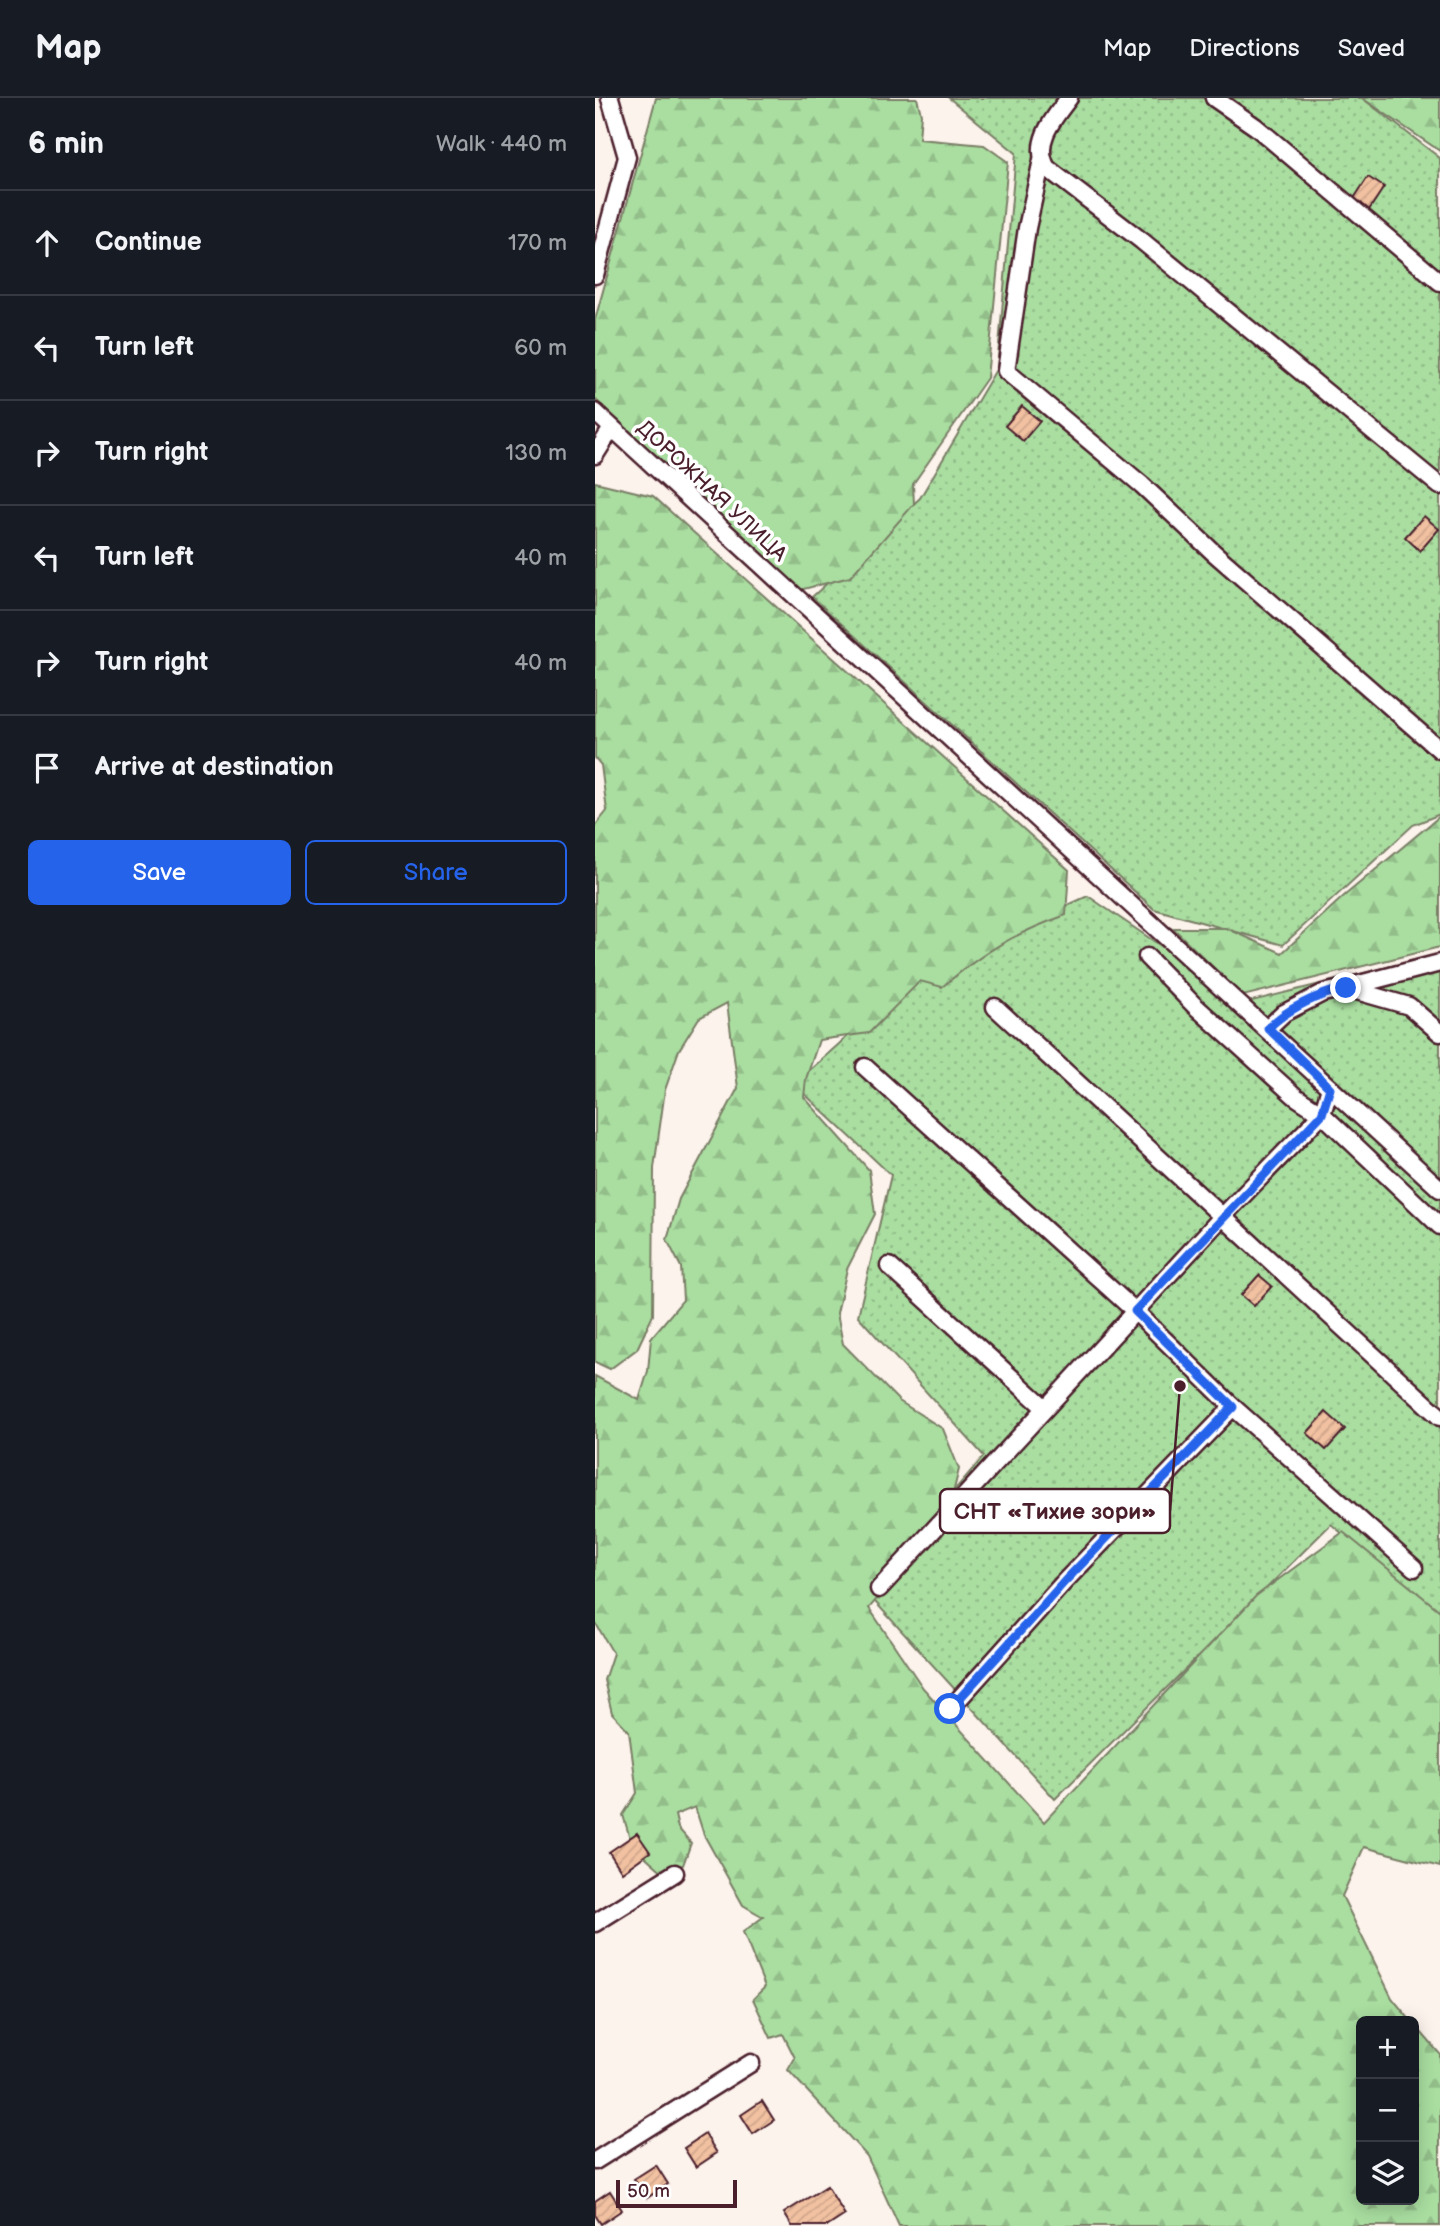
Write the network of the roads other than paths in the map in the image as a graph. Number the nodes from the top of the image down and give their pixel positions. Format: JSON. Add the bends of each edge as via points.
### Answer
{"nodes":[{"id":1,"x":610,"y":98,"type":"edge"},
{"id":2,"x":1069,"y":98,"type":"edge"},
{"id":3,"x":1213,"y":98,"type":"edge"},
{"id":4,"x":1042,"y":160,"type":"junction"},
{"id":5,"x":595,"y":275,"type":"edge"},
{"id":6,"x":1440,"y":282,"type":"edge"},
{"id":7,"x":595,"y":412,"type":"edge"},
{"id":8,"x":612,"y":428,"type":"junction"},
{"id":9,"x":595,"y":455,"type":"edge"},
{"id":10,"x":1440,"y":486,"type":"edge"},
{"id":11,"x":1440,"y":750,"type":"edge"},
{"id":12,"x":1147,"y":957,"type":"dead end"},
{"id":13,"x":1440,"y":963,"type":"edge"},
{"id":14,"x":1346,"y":988,"type":"junction"},
{"id":15,"x":995,"y":1007,"type":"dead end"},
{"id":16,"x":1268,"y":1028,"type":"junction"},
{"id":17,"x":1440,"y":1033,"type":"edge"},
{"id":18,"x":865,"y":1067,"type":"dead end"},
{"id":19,"x":1330,"y":1088,"type":"junction"},
{"id":20,"x":1322,"y":1114,"type":"junction"},
{"id":21,"x":1440,"y":1189,"type":"edge"},
{"id":22,"x":1223,"y":1216,"type":"junction"},
{"id":23,"x":1440,"y":1226,"type":"edge"},
{"id":24,"x":889,"y":1266,"type":"dead end"},
{"id":25,"x":1135,"y":1311,"type":"junction"},
{"id":26,"x":1233,"y":1407,"type":"junction"},
{"id":27,"x":1045,"y":1408,"type":"junction"},
{"id":28,"x":1440,"y":1417,"type":"edge"},
{"id":29,"x":1414,"y":1568,"type":"dead end"},
{"id":30,"x":879,"y":1589,"type":"dead end"},
{"id":31,"x":950,"y":1709,"type":"dead end"},
{"id":32,"x":675,"y":1873,"type":"dead end"},
{"id":33,"x":595,"y":1923,"type":"edge"},
{"id":34,"x":751,"y":2063,"type":"dead end"},
{"id":35,"x":595,"y":2161,"type":"edge"}],
"edges":[{"from":1,"to":5,"type":"street","via":[[627,157]]},
{"from":2,"to":4,"type":"street","via":[[1039,144]]},
{"from":3,"to":6,"type":"street","via":[[1256,127]]},
{"from":4,"to":10,"type":"street"},
{"from":4,"to":11,"type":"street","via":[[1006,371],[1142,485]]},
{"from":7,"to":8,"type":"street","name":"ДОРОЖНАЯ УЛИЦА"},
{"from":8,"to":9,"type":"street"},
{"from":8,"to":16,"type":"street","name":"ДОРОЖНАЯ УЛИЦА","via":[[1168,942]]},
{"from":12,"to":20,"type":"street","via":[[1296,1097]]},
{"from":13,"to":14,"type":"street"},
{"from":14,"to":16,"type":"street","via":[[1323,993],[1284,1013]]},
{"from":14,"to":17,"type":"street","via":[[1409,1006]]},
{"from":15,"to":22,"type":"street"},
{"from":16,"to":19,"type":"street","name":"ДОРОЖНАЯ УЛИЦА"},
{"from":18,"to":25,"type":"street"},
{"from":19,"to":20,"type":"street"},
{"from":19,"to":21,"type":"street","name":"ДОРОЖНАЯ УЛИЦА"},
{"from":20,"to":22,"type":"street"},
{"from":20,"to":23,"type":"street"},
{"from":22,"to":25,"type":"street"},
{"from":22,"to":28,"type":"street"},
{"from":24,"to":27,"type":"street"},
{"from":25,"to":26,"type":"street"},
{"from":25,"to":27,"type":"street"},
{"from":26,"to":29,"type":"street"},
{"from":26,"to":31,"type":"street","via":[[1065,1581]]},
{"from":27,"to":30,"type":"street"},
{"from":32,"to":33,"type":"street"},
{"from":34,"to":35,"type":"street"}]}
